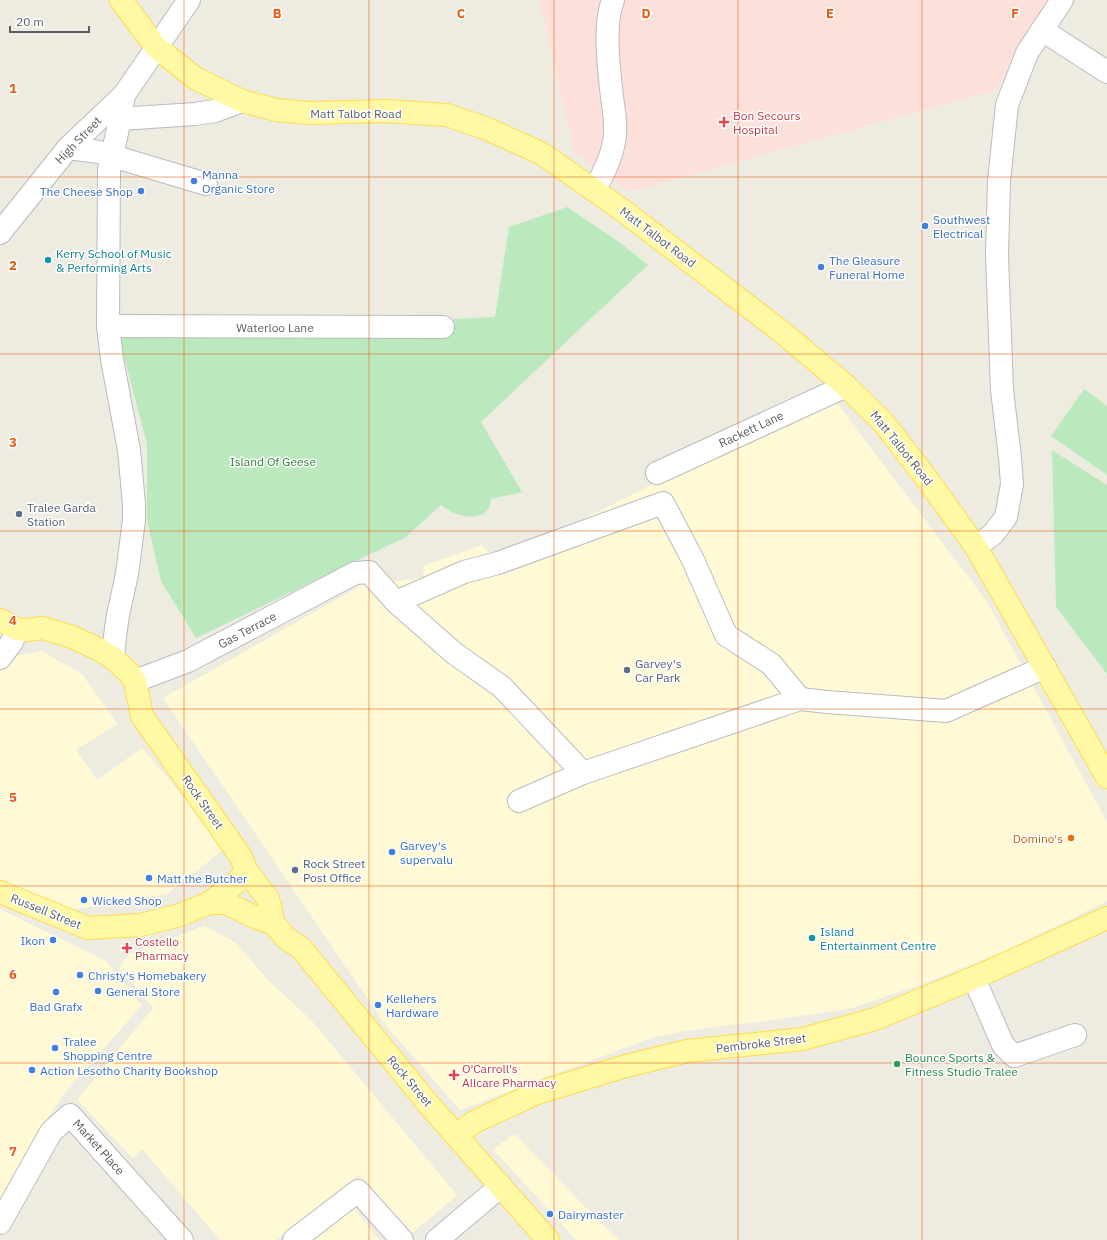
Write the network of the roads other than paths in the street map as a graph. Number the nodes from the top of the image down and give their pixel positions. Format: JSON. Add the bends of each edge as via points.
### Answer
{"nodes":[{"id":1,"x":120,"y":0,"type":"edge"},
{"id":2,"x":189,"y":0,"type":"edge"},
{"id":3,"x":613,"y":0,"type":"edge"},
{"id":4,"x":1062,"y":0,"type":"edge"},
{"id":5,"x":1042,"y":30,"type":"junction"},
{"id":6,"x":156,"y":47,"type":"junction"},
{"id":7,"x":1107,"y":72,"type":"edge"},
{"id":8,"x":124,"y":95,"type":"junction"},
{"id":9,"x":242,"y":101,"type":"junction"},
{"id":10,"x":120,"y":119,"type":"junction"},
{"id":11,"x":68,"y":148,"type":"junction"},
{"id":12,"x":112,"y":155,"type":"junction"},
{"id":13,"x":206,"y":184,"type":"dead end"},
{"id":14,"x":594,"y":190,"type":"junction"},
{"id":15,"x":0,"y":233,"type":"edge"},
{"id":16,"x":108,"y":326,"type":"junction"},
{"id":17,"x":443,"y":327,"type":"dead end"},
{"id":18,"x":846,"y":386,"type":"junction"},
{"id":19,"x":657,"y":473,"type":"dead end"},
{"id":20,"x":976,"y":547,"type":"junction"},
{"id":21,"x":396,"y":602,"type":"junction"},
{"id":22,"x":9,"y":624,"type":"edge"},
{"id":23,"x":0,"y":658,"type":"edge"},
{"id":24,"x":113,"y":658,"type":"junction"},
{"id":25,"x":1045,"y":667,"type":"junction"},
{"id":26,"x":136,"y":681,"type":"junction"},
{"id":27,"x":800,"y":699,"type":"junction"},
{"id":28,"x":583,"y":773,"type":"junction"},
{"id":29,"x":1107,"y":776,"type":"edge"},
{"id":30,"x":519,"y":801,"type":"dead end"},
{"id":31,"x":246,"y":870,"type":"junction"},
{"id":32,"x":0,"y":892,"type":"edge"},
{"id":33,"x":209,"y":903,"type":"junction"},
{"id":34,"x":1107,"y":918,"type":"edge"},
{"id":35,"x":273,"y":923,"type":"junction"},
{"id":36,"x":974,"y":978,"type":"junction"},
{"id":37,"x":1075,"y":1035,"type":"dead end"},
{"id":38,"x":456,"y":1135,"type":"junction"},
{"id":39,"x":501,"y":1186,"type":"junction"},
{"id":40,"x":0,"y":1223,"type":"edge"},
{"id":41,"x":182,"y":1240,"type":"edge"},
{"id":42,"x":294,"y":1240,"type":"edge"},
{"id":43,"x":402,"y":1240,"type":"edge"},
{"id":44,"x":437,"y":1240,"type":"edge"},
{"id":45,"x":548,"y":1240,"type":"edge"}],
"edges":[{"from":1,"to":6,"type":"main road","name":"Matt Talbot Road"},
{"from":2,"to":6,"type":"street","name":"High Street"},
{"from":3,"to":14,"type":"street","via":[[608,25],[615,116],[614,142],[604,172]]},
{"from":4,"to":5,"type":"street"},
{"from":5,"to":7,"type":"street"},
{"from":5,"to":20,"type":"street","via":[[1027,54],[1007,105],[999,181],[997,256],[1002,390],[1012,484],[1006,517],[993,534]]},
{"from":6,"to":8,"type":"street","name":"High Street"},
{"from":6,"to":9,"type":"main road","name":"Matt Talbot Road","via":[[195,78]]},
{"from":8,"to":10,"type":"street"},
{"from":8,"to":11,"type":"street","name":"High Street"},
{"from":9,"to":10,"type":"street","via":[[201,113]]},
{"from":9,"to":14,"type":"main road","name":"Matt Talbot Road","via":[[277,110],[309,113],[386,111],[447,115],[485,128],[541,153]]},
{"from":10,"to":12,"type":"street"},
{"from":11,"to":12,"type":"street"},
{"from":11,"to":15,"type":"street","name":"High Street"},
{"from":12,"to":13,"type":"street"},
{"from":12,"to":16,"type":"street","via":[[109,170]]},
{"from":14,"to":18,"type":"main road","name":"Matt Talbot Road","via":[[782,332]]},
{"from":16,"to":17,"type":"street","name":"Waterloo Lane"},
{"from":16,"to":24,"type":"street","via":[[129,450],[134,504],[128,574],[114,636]]},
{"from":18,"to":19,"type":"street","name":"Rackett Lane"},
{"from":18,"to":20,"type":"main road","name":"Matt Talbot Road","via":[[883,422]]},
{"from":20,"to":25,"type":"main road","name":"Matt Talbot Road"},
{"from":21,"to":26,"type":"street","name":"Gas Terrace","via":[[362,573],[188,661]]},
{"from":21,"to":27,"type":"street","via":[[464,572],[498,564],[663,503],[693,560],[726,635],[771,664]]},
{"from":21,"to":28,"type":"street","via":[[454,653],[502,687]]},
{"from":22,"to":23,"type":"street","via":[[12,642]]},
{"from":22,"to":24,"type":"main road","via":[[27,630],[43,628],[72,636]]},
{"from":24,"to":26,"type":"main road"},
{"from":25,"to":27,"type":"street","via":[[946,711]]},
{"from":25,"to":29,"type":"main road","name":"Matt Talbot Road"},
{"from":26,"to":31,"type":"main road","name":"Rock Street","via":[[142,716],[233,845]]},
{"from":27,"to":28,"type":"street"},
{"from":28,"to":30,"type":"street"},
{"from":31,"to":33,"type":"main road","via":[[236,883]]},
{"from":31,"to":35,"type":"main road","name":"Rock Street","via":[[268,899]]},
{"from":32,"to":33,"type":"main road","name":"Russell Street","via":[[88,928],[141,925],[180,915]]},
{"from":33,"to":35,"type":"main road","via":[[226,903]]},
{"from":34,"to":36,"type":"main road","name":"Pembroke Street"},
{"from":35,"to":38,"type":"main road","name":"Rock Street","via":[[286,938],[301,948]]},
{"from":36,"to":37,"type":"street","via":[[1003,1045],[1014,1056]]},
{"from":36,"to":38,"type":"main road","name":"Pembroke Street","via":[[875,1019],[803,1039],[687,1051],[573,1082],[507,1106]]},
{"from":38,"to":39,"type":"main road","name":"Rock Street"},
{"from":39,"to":44,"type":"street"},
{"from":39,"to":45,"type":"main road","name":"Rock Street"},
{"from":40,"to":41,"type":"street","name":"Market Place","via":[[51,1132],[70,1115]]},
{"from":42,"to":43,"type":"street","via":[[358,1191]]}]}
